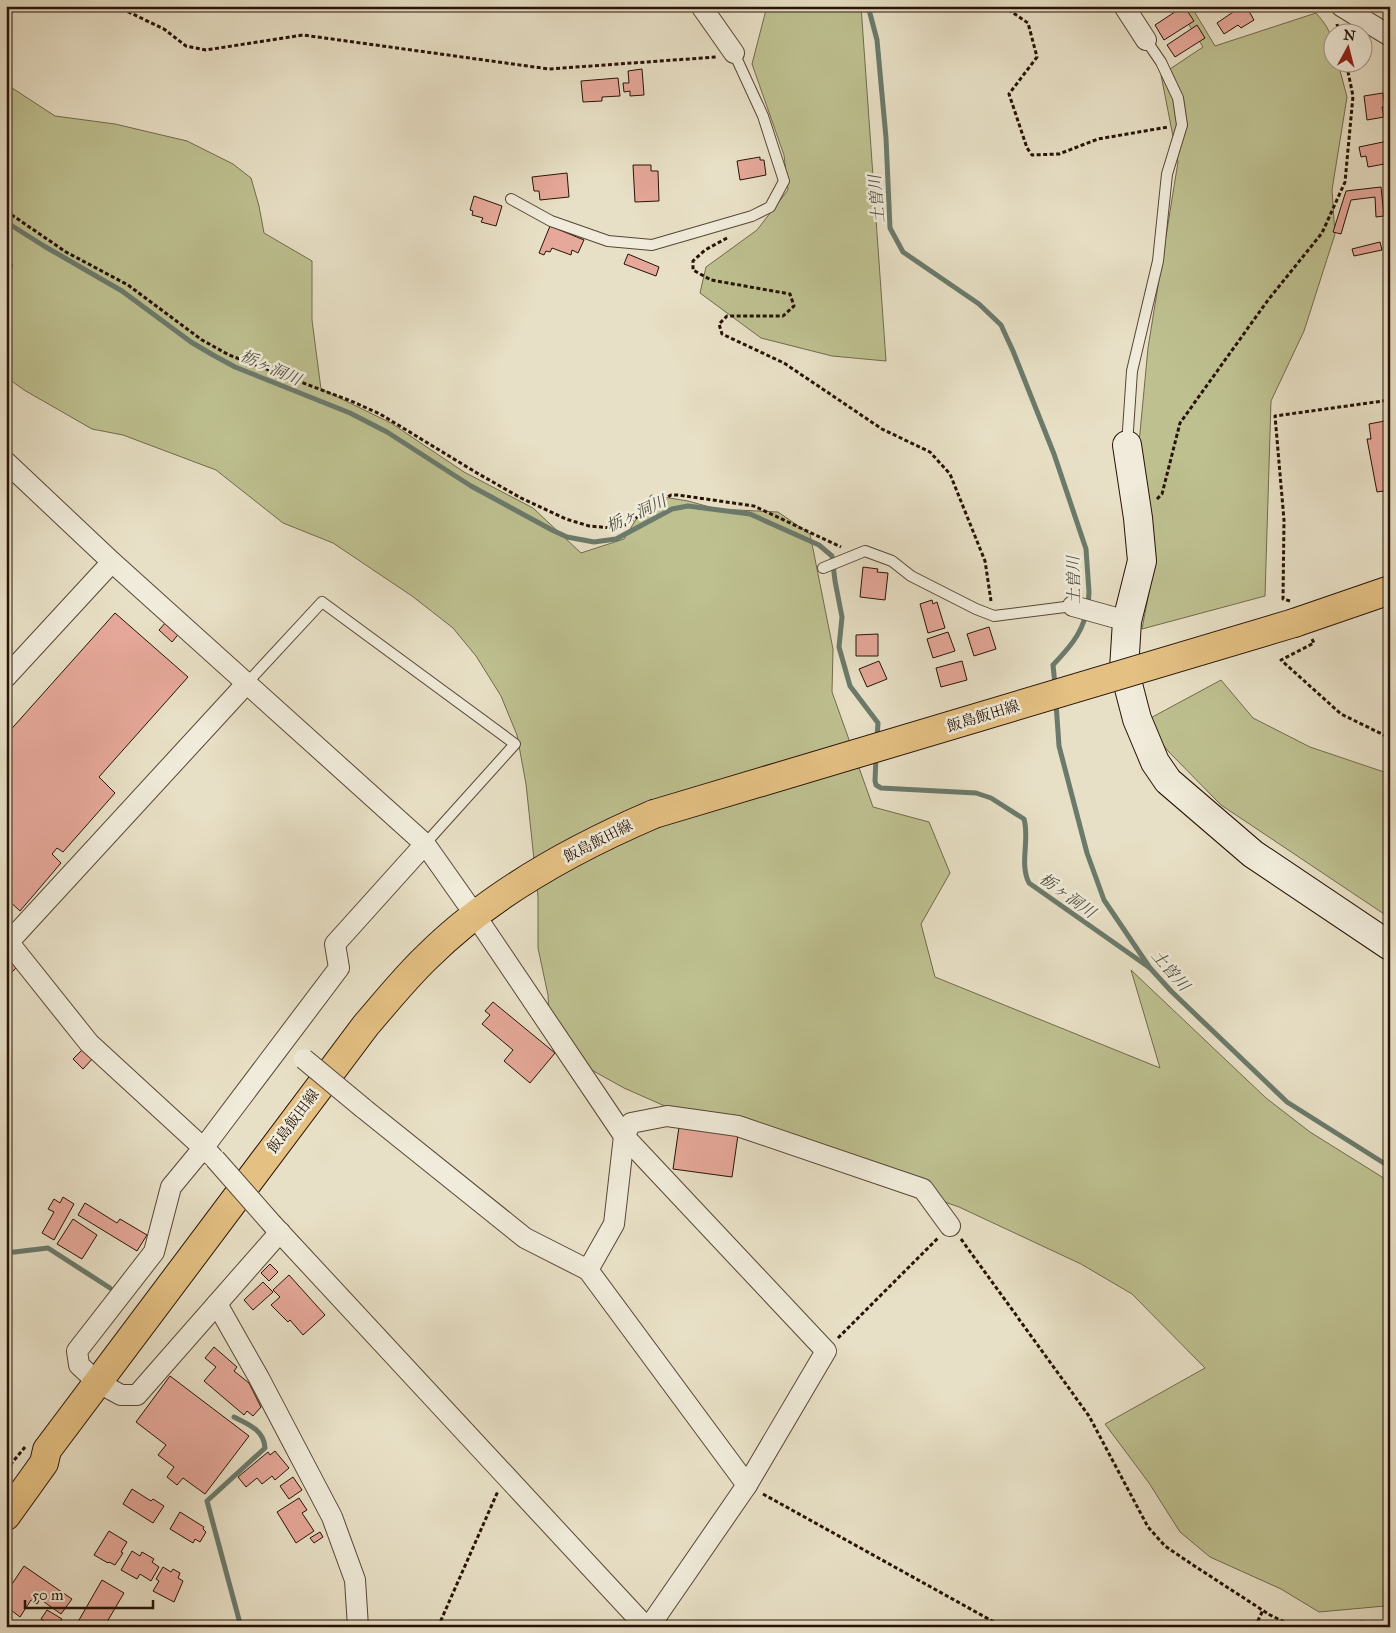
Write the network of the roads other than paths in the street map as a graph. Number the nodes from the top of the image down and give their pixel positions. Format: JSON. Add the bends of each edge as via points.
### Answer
{"nodes":[{"id":1,"x":701,"y":6,"type":"edge"},
{"id":2,"x":1124,"y":6,"type":"edge"},
{"id":3,"x":1341,"y":6,"type":"edge"},
{"id":4,"x":1390,"y":36,"type":"edge"},
{"id":5,"x":1146,"y":40,"type":"joint"},
{"id":6,"x":734,"y":53,"type":"joint"},
{"id":7,"x":511,"y":199,"type":"dead end"},
{"id":8,"x":1127,"y":445,"type":"joint"},
{"id":9,"x":6,"y":462,"type":"edge"},
{"id":10,"x":112,"y":562,"type":"junction"},
{"id":11,"x":823,"y":568,"type":"dead end"},
{"id":12,"x":1390,"y":590,"type":"edge"},
{"id":13,"x":1073,"y":606,"type":"joint"},
{"id":14,"x":1127,"y":621,"type":"junction"},
{"id":15,"x":6,"y":677,"type":"edge"},
{"id":16,"x":247,"y":684,"type":"junction"},
{"id":17,"x":425,"y":844,"type":"junction"},
{"id":18,"x":475,"y":915,"type":"junction"},
{"id":19,"x":7,"y":942,"type":"edge"},
{"id":20,"x":1390,"y":946,"type":"edge"},
{"id":21,"x":284,"y":1042,"type":"junction"},
{"id":22,"x":624,"y":1136,"type":"junction"},
{"id":23,"x":210,"y":1153,"type":"junction"},
{"id":24,"x":950,"y":1226,"type":"road end"},
{"id":25,"x":277,"y":1229,"type":"junction"},
{"id":26,"x":588,"y":1270,"type":"junction"},
{"id":27,"x":217,"y":1304,"type":"junction"},
{"id":28,"x":97,"y":1382,"type":"junction"},
{"id":29,"x":47,"y":1450,"type":"junction"},
{"id":30,"x":746,"y":1485,"type":"junction"},
{"id":31,"x":6,"y":1494,"type":"edge"},
{"id":32,"x":6,"y":1516,"type":"edge"},
{"id":33,"x":358,"y":1627,"type":"edge"},
{"id":34,"x":647,"y":1627,"type":"edge"}],
"edges":[{"from":1,"to":6,"type":"street"},
{"from":2,"to":5,"type":"street"},
{"from":3,"to":4,"type":"street"},
{"from":5,"to":8,"type":"lane","via":[[1161,62],[1178,98],[1182,125],[1167,174],[1158,261],[1132,371]]},
{"from":6,"to":7,"type":"lane","via":[[763,116],[784,181],[770,207],[752,216],[652,245],[608,241],[551,221]]},
{"from":8,"to":14,"type":"street","via":[[1142,561]]},
{"from":9,"to":10,"type":"street"},
{"from":10,"to":15,"type":"street"},
{"from":10,"to":16,"type":"street"},
{"from":11,"to":13,"type":"lane","via":[[865,551],[892,561],[912,576],[994,616]]},
{"from":12,"to":18,"type":"main road","name":"飯島飯田線","bridge":true,"via":[[1302,629],[654,814],[568,855],[518,884]]},
{"from":13,"to":14,"type":"street"},
{"from":14,"to":20,"type":"street","via":[[1124,669],[1137,719],[1155,762],[1168,782],[1253,854]]},
{"from":16,"to":17,"type":"street"},
{"from":16,"to":17,"type":"lane","via":[[322,602],[515,744]]},
{"from":16,"to":19,"type":"street"},
{"from":17,"to":18,"type":"street"},
{"from":17,"to":21,"type":"street","via":[[335,944],[339,968]]},
{"from":18,"to":22,"type":"street"},
{"from":18,"to":28,"type":"main road","name":"飯島飯田線","via":[[427,956],[366,1025]]},
{"from":19,"to":23,"type":"street","via":[[89,1042]]},
{"from":21,"to":23,"type":"street"},
{"from":21,"to":26,"type":"street","bridge":true,"via":[[526,1238]]},
{"from":22,"to":24,"type":"street","via":[[631,1123],[667,1116],[738,1126],[922,1189]]},
{"from":22,"to":26,"type":"street","via":[[614,1224]]},
{"from":22,"to":30,"type":"street","via":[[826,1351]]},
{"from":23,"to":25,"type":"street","bridge":true},
{"from":23,"to":28,"type":"street","via":[[171,1187],[154,1252],[77,1351],[79,1366]]},
{"from":25,"to":27,"type":"street"},
{"from":25,"to":34,"type":"street"},
{"from":26,"to":30,"type":"street"},
{"from":27,"to":28,"type":"street","via":[[137,1395],[120,1395]]},
{"from":27,"to":33,"type":"street","via":[[332,1517],[355,1580]]},
{"from":28,"to":29,"type":"main road","name":"飯島飯田線"},
{"from":29,"to":31,"type":"main road","name":"飯島飯田線","via":[[34,1458]]},
{"from":29,"to":32,"type":"main road","name":"飯島飯田線","via":[[44,1462]]},
{"from":30,"to":34,"type":"street"}]}
